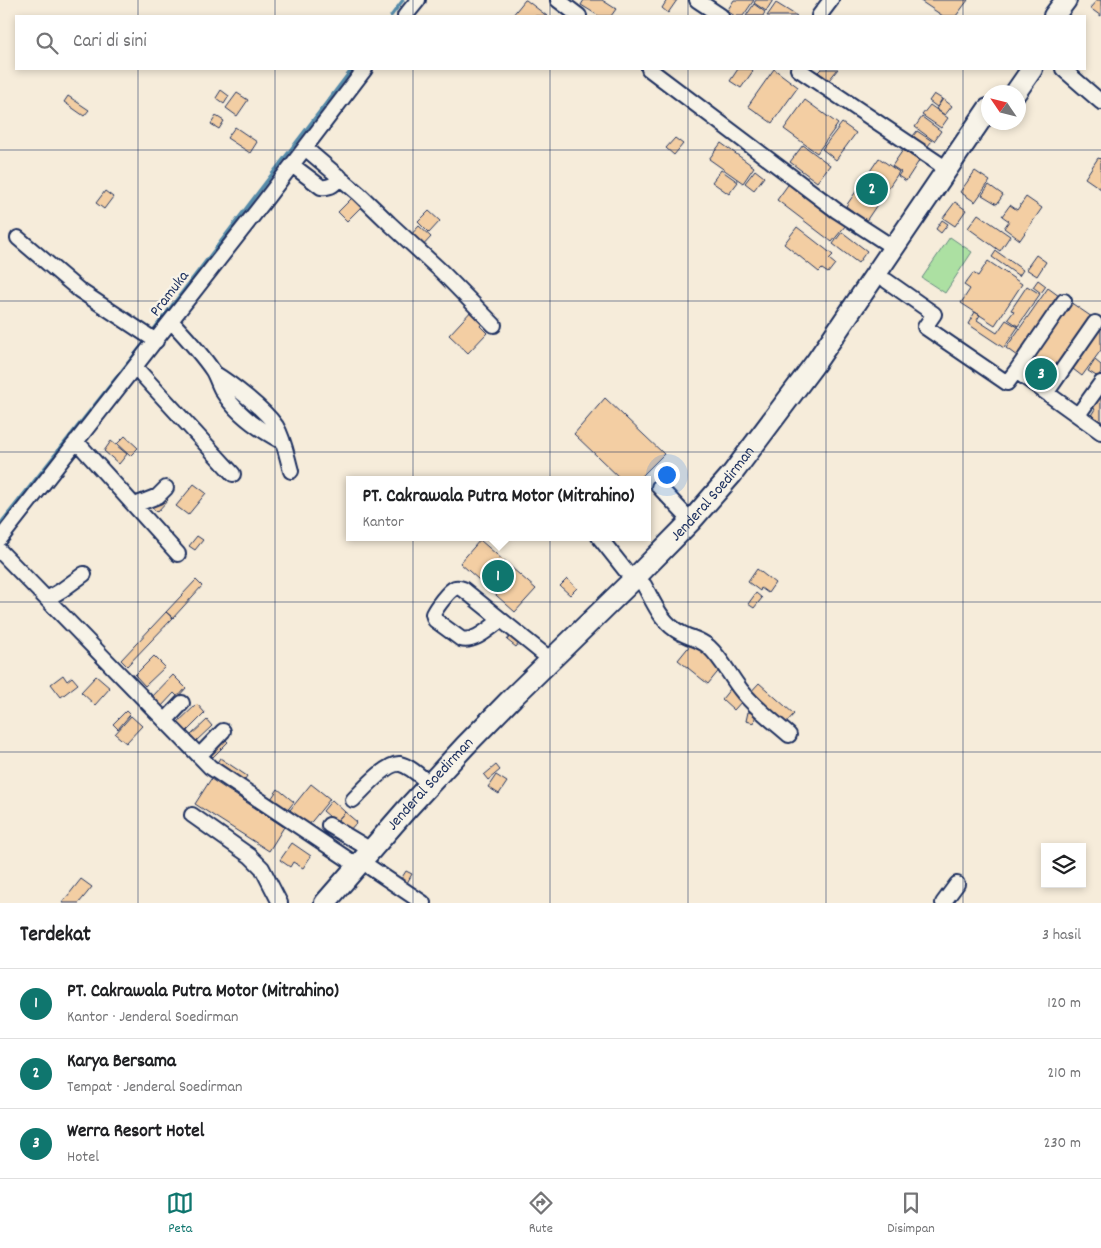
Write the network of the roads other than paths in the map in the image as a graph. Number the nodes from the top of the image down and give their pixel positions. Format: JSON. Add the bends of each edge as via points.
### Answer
{"nodes":[{"id":1,"x":418,"y":0,"type":"edge"},
{"id":2,"x":558,"y":0,"type":"edge"},
{"id":3,"x":697,"y":0,"type":"edge"},
{"id":4,"x":831,"y":0,"type":"edge"},
{"id":5,"x":1066,"y":0,"type":"edge"},
{"id":6,"x":1082,"y":0,"type":"edge"},
{"id":7,"x":406,"y":15,"type":"edge"},
{"id":8,"x":578,"y":15,"type":"edge"},
{"id":9,"x":720,"y":15,"type":"edge"},
{"id":10,"x":821,"y":15,"type":"edge"},
{"id":11,"x":1055,"y":15,"type":"edge"},
{"id":12,"x":1071,"y":15,"type":"edge"},
{"id":13,"x":364,"y":70,"type":"edge"},
{"id":14,"x":650,"y":70,"type":"edge"},
{"id":15,"x":799,"y":70,"type":"edge"},
{"id":16,"x":1015,"y":70,"type":"edge"},
{"id":17,"x":1031,"y":70,"type":"edge"},
{"id":18,"x":1064,"y":70,"type":"edge"},
{"id":19,"x":1005,"y":85,"type":"edge"},
{"id":20,"x":1021,"y":85,"type":"edge"},
{"id":21,"x":1101,"y":102,"type":"edge"},
{"id":22,"x":981,"y":119,"type":"edge"},
{"id":23,"x":990,"y":130,"type":"edge"},
{"id":24,"x":305,"y":148,"type":"junction"},
{"id":25,"x":292,"y":166,"type":"junction"},
{"id":26,"x":947,"y":169,"type":"junction"},
{"id":27,"x":340,"y":177,"type":"junction"},
{"id":28,"x":18,"y":238,"type":"dead end"},
{"id":29,"x":894,"y":248,"type":"junction"},
{"id":30,"x":887,"y":281,"type":"junction"},
{"id":31,"x":1064,"y":301,"type":"dead end"},
{"id":32,"x":171,"y":321,"type":"junction"},
{"id":33,"x":1095,"y":323,"type":"dead end"},
{"id":34,"x":494,"y":325,"type":"dead end"},
{"id":35,"x":156,"y":341,"type":"junction"},
{"id":36,"x":135,"y":367,"type":"junction"},
{"id":37,"x":1016,"y":371,"type":"junction"},
{"id":38,"x":214,"y":373,"type":"junction"},
{"id":39,"x":1101,"y":383,"type":"edge"},
{"id":40,"x":1047,"y":392,"type":"junction"},
{"id":41,"x":254,"y":404,"type":"junction"},
{"id":42,"x":243,"y":414,"type":"junction"},
{"id":43,"x":1078,"y":415,"type":"junction"},
{"id":44,"x":1101,"y":432,"type":"edge"},
{"id":45,"x":76,"y":441,"type":"junction"},
{"id":46,"x":282,"y":441,"type":"junction"},
{"id":47,"x":291,"y":471,"type":"dead end"},
{"id":48,"x":233,"y":474,"type":"dead end"},
{"id":49,"x":659,"y":487,"type":"dead end"},
{"id":50,"x":166,"y":488,"type":"dead end"},
{"id":51,"x":135,"y":505,"type":"junction"},
{"id":52,"x":691,"y":520,"type":"junction"},
{"id":53,"x":0,"y":539,"type":"edge"},
{"id":54,"x":603,"y":541,"type":"edge"},
{"id":55,"x":0,"y":551,"type":"edge"},
{"id":56,"x":178,"y":554,"type":"dead end"},
{"id":57,"x":84,"y":574,"type":"dead end"},
{"id":58,"x":639,"y":582,"type":"junction"},
{"id":59,"x":47,"y":599,"type":"junction"},
{"id":60,"x":501,"y":620,"type":"junction"},
{"id":61,"x":551,"y":660,"type":"junction"},
{"id":62,"x":182,"y":703,"type":"dead end"},
{"id":63,"x":165,"y":721,"type":"junction"},
{"id":64,"x":223,"y":731,"type":"dead end"},
{"id":65,"x":789,"y":735,"type":"dead end"},
{"id":66,"x":199,"y":756,"type":"junction"},
{"id":67,"x":430,"y":784,"type":"junction"},
{"id":68,"x":353,"y":800,"type":"dead end"},
{"id":69,"x":192,"y":815,"type":"dead end"},
{"id":70,"x":329,"y":825,"type":"dead end"},
{"id":71,"x":367,"y":861,"type":"junction"},
{"id":72,"x":958,"y":884,"type":"dead end"},
{"id":73,"x":280,"y":903,"type":"edge"},
{"id":74,"x":325,"y":903,"type":"edge"},
{"id":75,"x":339,"y":903,"type":"edge"},
{"id":76,"x":424,"y":903,"type":"edge"},
{"id":77,"x":942,"y":903,"type":"edge"}],
"edges":[{"from":1,"to":7,"type":"street"},
{"from":2,"to":8,"type":"street"},
{"from":3,"to":9,"type":"street"},
{"from":4,"to":10,"type":"street"},
{"from":5,"to":11,"type":"highway"},
{"from":6,"to":12,"type":"highway"},
{"from":13,"to":24,"type":"street","name":"Pramuka"},
{"from":14,"to":29,"type":"street","via":[[837,211]]},
{"from":15,"to":26,"type":"street"},
{"from":16,"to":19,"type":"highway"},
{"from":17,"to":20,"type":"highway"},
{"from":18,"to":21,"type":"street"},
{"from":22,"to":26,"type":"highway","name":"Jenderal Soedirman"},
{"from":23,"to":30,"type":"highway","name":"Jenderal Soedirman"},
{"from":24,"to":25,"type":"street","name":"Pramuka"},
{"from":24,"to":27,"type":"street"},
{"from":25,"to":27,"type":"street","via":[[321,187],[334,185]]},
{"from":25,"to":32,"type":"street","name":"Pramuka"},
{"from":26,"to":29,"type":"highway","name":"Jenderal Soedirman"},
{"from":27,"to":34,"type":"street","via":[[442,271]]},
{"from":28,"to":35,"type":"street","via":[[79,290]]},
{"from":29,"to":52,"type":"highway","name":"Jenderal Soedirman","via":[[776,417]]},
{"from":30,"to":37,"type":"street","via":[[934,314],[925,327],[1007,383]]},
{"from":30,"to":58,"type":"highway","name":"Jenderal Soedirman","via":[[826,370],[741,482],[702,527]]},
{"from":31,"to":37,"type":"street"},
{"from":32,"to":35,"type":"street","name":"Pramuka"},
{"from":32,"to":38,"type":"street"},
{"from":33,"to":40,"type":"street"},
{"from":35,"to":36,"type":"street","name":"Pramuka"},
{"from":36,"to":45,"type":"street","name":"Pramuka"},
{"from":36,"to":48,"type":"street"},
{"from":37,"to":40,"type":"street"},
{"from":38,"to":41,"type":"street"},
{"from":38,"to":42,"type":"street","via":[[224,395]]},
{"from":39,"to":43,"type":"street"},
{"from":40,"to":43,"type":"street"},
{"from":41,"to":42,"type":"street"},
{"from":41,"to":46,"type":"street","via":[[276,427]]},
{"from":42,"to":46,"type":"street","via":[[266,433]]},
{"from":43,"to":44,"type":"street"},
{"from":45,"to":51,"type":"street"},
{"from":45,"to":53,"type":"street","name":"Pramuka"},
{"from":46,"to":47,"type":"street"},
{"from":49,"to":52,"type":"street"},
{"from":50,"to":51,"type":"street","via":[[158,496]]},
{"from":51,"to":56,"type":"street"},
{"from":52,"to":58,"type":"highway","name":"Jenderal Soedirman"},
{"from":54,"to":58,"type":"street"},
{"from":55,"to":59,"type":"street"},
{"from":57,"to":59,"type":"street"},
{"from":58,"to":61,"type":"highway","name":"Jenderal Soedirman"},
{"from":58,"to":65,"type":"street","via":[[664,621],[708,646],[726,665],[742,692]]},
{"from":58,"to":71,"type":"highway","name":"Jenderal Soedirman"},
{"from":59,"to":63,"type":"street"},
{"from":60,"to":60,"type":"street","via":[[466,640],[436,620],[433,614],[458,587]]},
{"from":60,"to":61,"type":"street"},
{"from":61,"to":67,"type":"highway","name":"Jenderal Soedirman"},
{"from":62,"to":63,"type":"street"},
{"from":63,"to":66,"type":"street"},
{"from":64,"to":66,"type":"street"},
{"from":66,"to":71,"type":"street","via":[[218,773]]},
{"from":67,"to":68,"type":"street","via":[[406,766],[389,766]]},
{"from":67,"to":71,"type":"highway","name":"Jenderal Soedirman"},
{"from":69,"to":73,"type":"street","via":[[262,868]]},
{"from":70,"to":71,"type":"street"},
{"from":71,"to":74,"type":"highway","name":"Jenderal Soedirman"},
{"from":71,"to":75,"type":"highway","name":"Jenderal Soedirman"},
{"from":71,"to":76,"type":"street"},
{"from":72,"to":77,"type":"street"}]}
